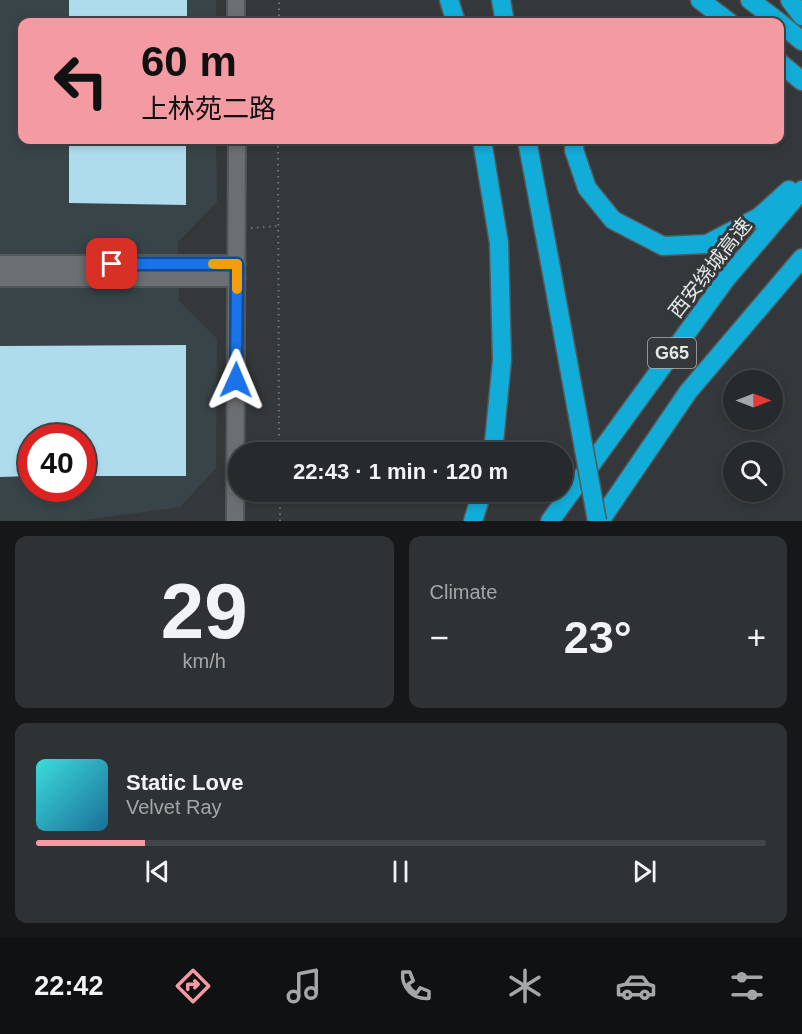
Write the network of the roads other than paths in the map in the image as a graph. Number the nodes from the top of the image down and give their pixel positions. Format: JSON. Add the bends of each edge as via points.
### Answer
{"nodes":[{"id":1,"x":236,"y":0,"type":"edge"},
{"id":2,"x":449,"y":0,"type":"edge"},
{"id":3,"x":501,"y":0,"type":"edge"},
{"id":4,"x":700,"y":0,"type":"edge"},
{"id":5,"x":750,"y":0,"type":"edge"},
{"id":6,"x":790,"y":0,"type":"edge"},
{"id":7,"x":802,"y":16,"type":"edge"},
{"id":8,"x":236,"y":18,"type":"edge"},
{"id":9,"x":455,"y":18,"type":"edge"},
{"id":10,"x":504,"y":18,"type":"edge"},
{"id":11,"x":724,"y":18,"type":"edge"},
{"id":12,"x":773,"y":18,"type":"edge"},
{"id":13,"x":784,"y":27,"type":"edge"},
{"id":14,"x":802,"y":41,"type":"edge"},
{"id":15,"x":784,"y":66,"type":"edge"},
{"id":16,"x":784,"y":75,"type":"edge"},
{"id":17,"x":802,"y":82,"type":"edge"},
{"id":18,"x":237,"y":144,"type":"edge"},
{"id":19,"x":483,"y":144,"type":"edge"},
{"id":20,"x":528,"y":144,"type":"edge"},
{"id":21,"x":574,"y":145,"type":"edge"},
{"id":22,"x":802,"y":179,"type":"edge"},
{"id":23,"x":802,"y":190,"type":"edge"},
{"id":24,"x":802,"y":258,"type":"edge"},
{"id":25,"x":0,"y":264,"type":"edge"},
{"id":26,"x":237,"y":271,"type":"junction"},
{"id":27,"x":0,"y":278,"type":"edge"},
{"id":28,"x":494,"y":442,"type":"edge"},
{"id":29,"x":479,"y":502,"type":"edge"},
{"id":30,"x":235,"y":521,"type":"edge"},
{"id":31,"x":473,"y":521,"type":"edge"},
{"id":32,"x":550,"y":521,"type":"edge"},
{"id":33,"x":598,"y":521,"type":"edge"}],
"edges":[{"from":1,"to":8,"type":"street"},
{"from":2,"to":9,"type":"highway"},
{"from":3,"to":10,"type":"highway"},
{"from":4,"to":11,"type":"highway"},
{"from":5,"to":12,"type":"highway"},
{"from":6,"to":7,"type":"highway"},
{"from":13,"to":14,"type":"highway"},
{"from":15,"to":17,"type":"highway"},
{"from":16,"to":17,"type":"highway"},
{"from":18,"to":26,"type":"street"},
{"from":19,"to":28,"type":"highway","via":[[500,243],[502,360]]},
{"from":20,"to":33,"type":"highway","bridge":true},
{"from":21,"to":22,"type":"highway","via":[[587,188],[612,220],[663,246],[707,244],[759,217]]},
{"from":23,"to":32,"type":"highway","name":"西安绕城高速","number":"G65","via":[[726,279]]},
{"from":24,"to":33,"type":"highway","number":"G65","via":[[688,392]]},
{"from":25,"to":26,"type":"street"},
{"from":26,"to":27,"type":"street"},
{"from":26,"to":30,"type":"street"},
{"from":29,"to":31,"type":"highway"}]}
